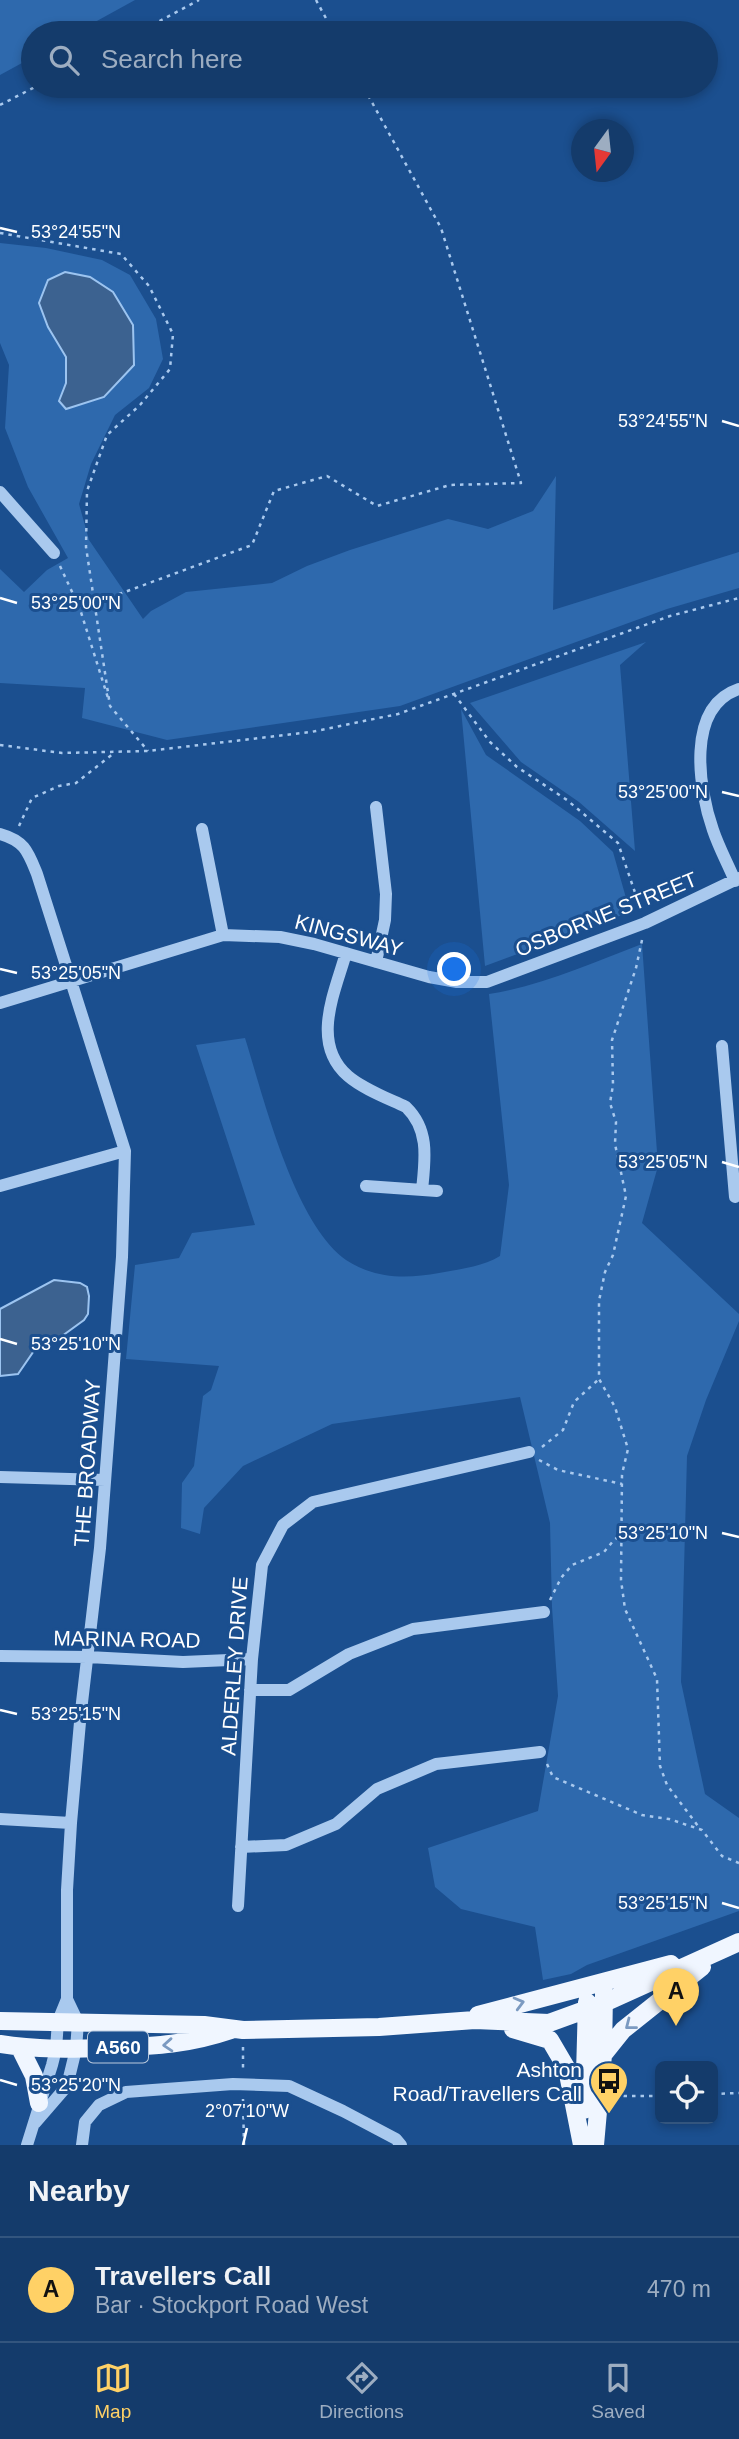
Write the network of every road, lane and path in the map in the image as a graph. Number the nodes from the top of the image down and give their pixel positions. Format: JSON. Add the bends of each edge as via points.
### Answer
{"nodes":[{"id":1,"x":200,"y":0,"type":"edge"},
{"id":2,"x":316,"y":0,"type":"edge"},
{"id":3,"x":159,"y":21,"type":"edge"},
{"id":4,"x":327,"y":21,"type":"edge"},
{"id":5,"x":21,"y":94,"type":"edge"},
{"id":6,"x":370,"y":98,"type":"edge"},
{"id":7,"x":0,"y":105,"type":"edge"},
{"id":8,"x":0,"y":233,"type":"edge"},
{"id":9,"x":0,"y":492,"type":"edge"},
{"id":10,"x":54,"y":553,"type":"joint"},
{"id":11,"x":739,"y":598,"type":"edge"},
{"id":12,"x":95,"y":603,"type":"junction"},
{"id":13,"x":739,"y":690,"type":"edge"},
{"id":14,"x":454,"y":694,"type":"junction"},
{"id":15,"x":110,"y":706,"type":"junction"},
{"id":16,"x":0,"y":745,"type":"edge"},
{"id":17,"x":148,"y":751,"type":"junction"},
{"id":18,"x":116,"y":752,"type":"junction"},
{"id":19,"x":376,"y":807,"type":"dead end"},
{"id":20,"x":202,"y":829,"type":"dead end"},
{"id":21,"x":0,"y":834,"type":"edge"},
{"id":22,"x":13,"y":838,"type":"junction"},
{"id":23,"x":737,"y":880,"type":"edge"},
{"id":24,"x":645,"y":923,"type":"junction"},
{"id":25,"x":223,"y":935,"type":"junction"},
{"id":26,"x":346,"y":953,"type":"junction"},
{"id":27,"x":376,"y":962,"type":"junction"},
{"id":28,"x":72,"y":981,"type":"junction"},
{"id":29,"x":487,"y":982,"type":"joint"},
{"id":30,"x":0,"y":1003,"type":"edge"},
{"id":31,"x":722,"y":1046,"type":"dead end"},
{"id":32,"x":733,"y":1105,"type":"edge"},
{"id":33,"x":125,"y":1151,"type":"junction"},
{"id":34,"x":0,"y":1186,"type":"edge"},
{"id":35,"x":366,"y":1186,"type":"dead end"},
{"id":36,"x":422,"y":1190,"type":"junction"},
{"id":37,"x":437,"y":1191,"type":"dead end"},
{"id":38,"x":735,"y":1197,"type":"dead end"},
{"id":39,"x":599,"y":1379,"type":"junction"},
{"id":40,"x":529,"y":1452,"type":"dead end"},
{"id":41,"x":0,"y":1477,"type":"edge"},
{"id":42,"x":105,"y":1480,"type":"junction"},
{"id":43,"x":622,"y":1484,"type":"junction"},
{"id":44,"x":622,"y":1534,"type":"junction"},
{"id":45,"x":544,"y":1612,"type":"joint"},
{"id":46,"x":0,"y":1656,"type":"edge"},
{"id":47,"x":88,"y":1657,"type":"junction"},
{"id":48,"x":252,"y":1659,"type":"junction"},
{"id":49,"x":250,"y":1689,"type":"junction"},
{"id":50,"x":540,"y":1752,"type":"joint"},
{"id":51,"x":0,"y":1819,"type":"edge"},
{"id":52,"x":71,"y":1823,"type":"junction"},
{"id":53,"x":701,"y":1830,"type":"junction"},
{"id":54,"x":241,"y":1847,"type":"junction"},
{"id":55,"x":739,"y":1863,"type":"edge"},
{"id":56,"x":238,"y":1906,"type":"dead end"},
{"id":57,"x":739,"y":1942,"type":"edge"},
{"id":58,"x":722,"y":1951,"type":"junction"},
{"id":59,"x":604,"y":1982,"type":"junction"},
{"id":60,"x":586,"y":1987,"type":"junction"},
{"id":61,"x":67,"y":1999,"type":"junction"},
{"id":62,"x":604,"y":2003,"type":"junction"},
{"id":63,"x":587,"y":2010,"type":"junction"},
{"id":64,"x":475,"y":2020,"type":"junction"},
{"id":65,"x":0,"y":2021,"type":"edge"},
{"id":66,"x":58,"y":2021,"type":"junction"},
{"id":67,"x":453,"y":2021,"type":"junction"},
{"id":68,"x":78,"y":2022,"type":"junction"},
{"id":69,"x":234,"y":2029,"type":"junction"},
{"id":70,"x":0,"y":2045,"type":"edge"},
{"id":71,"x":20,"y":2048,"type":"junction"},
{"id":72,"x":56,"y":2049,"type":"junction"},
{"id":73,"x":76,"y":2049,"type":"junction"},
{"id":74,"x":603,"y":2055,"type":"junction"},
{"id":75,"x":70,"y":2077,"type":"junction"},
{"id":76,"x":739,"y":2093,"type":"edge"},
{"id":77,"x":718,"y":2094,"type":"edge"},
{"id":78,"x":655,"y":2096,"type":"edge"},
{"id":79,"x":599,"y":2097,"type":"junction"},
{"id":80,"x":39,"y":2103,"type":"junction"},
{"id":81,"x":99,"y":2105,"type":"junction"},
{"id":82,"x":35,"y":2124,"type":"junction"},
{"id":83,"x":27,"y":2145,"type":"edge"},
{"id":84,"x":82,"y":2145,"type":"edge"},
{"id":85,"x":401,"y":2145,"type":"edge"},
{"id":86,"x":583,"y":2145,"type":"edge"},
{"id":87,"x":595,"y":2145,"type":"edge"}],
"edges":[{"from":1,"to":3,"type":"path"},
{"from":2,"to":4,"type":"path"},
{"from":5,"to":7,"type":"path"},
{"from":6,"to":12,"type":"path","via":[[441,228],[521,483],[450,485],[377,506],[327,476],[274,491],[252,545]]},
{"from":8,"to":12,"type":"path","via":[[121,254],[149,286],[173,334],[170,369],[141,405],[107,435],[87,491],[86,547]]},
{"from":9,"to":10,"type":"street"},
{"from":10,"to":15,"type":"path","via":[[79,609]]},
{"from":11,"to":14,"type":"path","via":[[670,616]]},
{"from":12,"to":15,"type":"path"},
{"from":13,"to":23,"type":"street","via":[[713,707],[700,747],[713,830]]},
{"from":14,"to":17,"type":"path","via":[[398,714],[311,732]]},
{"from":14,"to":24,"type":"path","via":[[490,742],[517,767],[567,800],[618,843]]},
{"from":15,"to":17,"type":"path"},
{"from":16,"to":18,"type":"path","via":[[62,753]]},
{"from":17,"to":18,"type":"path"},
{"from":18,"to":22,"type":"path","via":[[76,783],[32,798]]},
{"from":19,"to":27,"type":"street","via":[[386,894]]},
{"from":20,"to":25,"type":"street"},
{"from":21,"to":22,"type":"street"},
{"from":22,"to":28,"type":"street","name":"THE BROADWAY","via":[[25,847],[37,874]]},
{"from":23,"to":24,"type":"street","name":"OSBORNE STREET"},
{"from":24,"to":29,"type":"street","name":"OSBORNE STREET"},
{"from":24,"to":39,"type":"path","via":[[636,968],[612,1040],[610,1102],[626,1196],[599,1301]]},
{"from":25,"to":26,"type":"street","name":"KINGSWAY","via":[[280,937]]},
{"from":25,"to":28,"type":"street","name":"KINGSWAY"},
{"from":26,"to":27,"type":"street","name":"KINGSWAY"},
{"from":26,"to":36,"type":"street","via":[[327,1019],[330,1052],[349,1077],[412,1112],[426,1148]]},
{"from":27,"to":29,"type":"street","name":"KINGSWAY","via":[[429,978]]},
{"from":28,"to":30,"type":"street","name":"KINGSWAY"},
{"from":28,"to":33,"type":"street","name":"THE BROADWAY"},
{"from":31,"to":32,"type":"street"},
{"from":32,"to":38,"type":"street"},
{"from":33,"to":34,"type":"street"},
{"from":33,"to":42,"type":"street","name":"THE BROADWAY"},
{"from":35,"to":36,"type":"street"},
{"from":36,"to":37,"type":"street"},
{"from":39,"to":43,"type":"path","via":[[615,1407],[628,1449]]},
{"from":39,"to":43,"type":"path","via":[[574,1402],[563,1430],[535,1450],[539,1461],[558,1470]]},
{"from":40,"to":48,"type":"street","name":"ALDERLEY DRIVE","via":[[313,1502],[284,1525],[261,1565]]},
{"from":41,"to":42,"type":"street"},
{"from":42,"to":47,"type":"street","name":"THE BROADWAY"},
{"from":43,"to":44,"type":"path"},
{"from":44,"to":45,"type":"path","via":[[604,1552],[572,1565]]},
{"from":44,"to":53,"type":"path","via":[[625,1609],[657,1679],[660,1766],[667,1785]]},
{"from":45,"to":49,"type":"street","via":[[414,1629],[349,1654],[289,1690]]},
{"from":46,"to":47,"type":"street","name":"MARINA ROAD"},
{"from":47,"to":48,"type":"street","name":"MARINA ROAD","via":[[183,1662]]},
{"from":47,"to":52,"type":"street","name":"THE BROADWAY"},
{"from":48,"to":49,"type":"street","name":"ALDERLEY DRIVE"},
{"from":49,"to":54,"type":"street","name":"ALDERLEY DRIVE"},
{"from":50,"to":53,"type":"path","via":[[553,1777],[642,1815]]},
{"from":50,"to":54,"type":"street","via":[[436,1764],[377,1788],[336,1824],[286,1845]]},
{"from":51,"to":52,"type":"street"},
{"from":52,"to":61,"type":"street","name":"THE BROADWAY"},
{"from":53,"to":55,"type":"path","via":[[722,1856]]},
{"from":54,"to":56,"type":"street","name":"ALDERLEY DRIVE"},
{"from":57,"to":58,"type":"main road"},
{"from":58,"to":59,"type":"main road"},
{"from":58,"to":62,"type":"main road"},
{"from":58,"to":74,"type":"main road","one_way":true,"via":[[623,2030]]},
{"from":59,"to":60,"type":"main road","number":"A560"},
{"from":59,"to":62,"type":"main road"},
{"from":60,"to":63,"type":"main road","number":"A560"},
{"from":67,"to":60,"type":"main road","number":"A560","one_way":true},
{"from":61,"to":66,"type":"street","name":"THE BROADWAY"},
{"from":61,"to":68,"type":"street","name":"THE BROADWAY"},
{"from":62,"to":63,"type":"main road"},
{"from":62,"to":74,"type":"main road"},
{"from":63,"to":64,"type":"main road","via":[[549,2022]]},
{"from":63,"to":86,"type":"main road","number":"A560"},
{"from":64,"to":67,"type":"main road","number":"A560"},
{"from":64,"to":86,"type":"main road","number":"A560","via":[[550,2040],[567,2069]]},
{"from":65,"to":66,"type":"main road","number":"A560"},
{"from":66,"to":68,"type":"main road","number":"A560"},
{"from":66,"to":72,"type":"street","name":"THE BROADWAY"},
{"from":67,"to":69,"type":"main road","number":"A560"},
{"from":68,"to":69,"type":"main road","number":"A560"},
{"from":68,"to":73,"type":"street"},
{"from":69,"to":73,"type":"main road","number":"A560","one_way":true,"via":[[174,2045]]},
{"from":70,"to":71,"type":"main road","number":"A560"},
{"from":71,"to":72,"type":"main road","number":"A560"},
{"from":71,"to":80,"type":"main road","via":[[34,2076]]},
{"from":72,"to":73,"type":"main road","number":"A560"},
{"from":72,"to":80,"type":"street","name":"THE BROADWAY"},
{"from":73,"to":75,"type":"street"},
{"from":74,"to":79,"type":"main road"},
{"from":75,"to":81,"type":"path","via":[[84,2083]]},
{"from":75,"to":82,"type":"street","via":[[57,2101]]},
{"from":76,"to":77,"type":"path"},
{"from":78,"to":79,"type":"path"},
{"from":79,"to":87,"type":"main road"},
{"from":80,"to":82,"type":"street","name":"THE BROADWAY"},
{"from":81,"to":84,"type":"street","via":[[85,2122]]},
{"from":81,"to":85,"type":"street","via":[[126,2092],[233,2084],[289,2086],[396,2138]]},
{"from":82,"to":83,"type":"street"}]}
